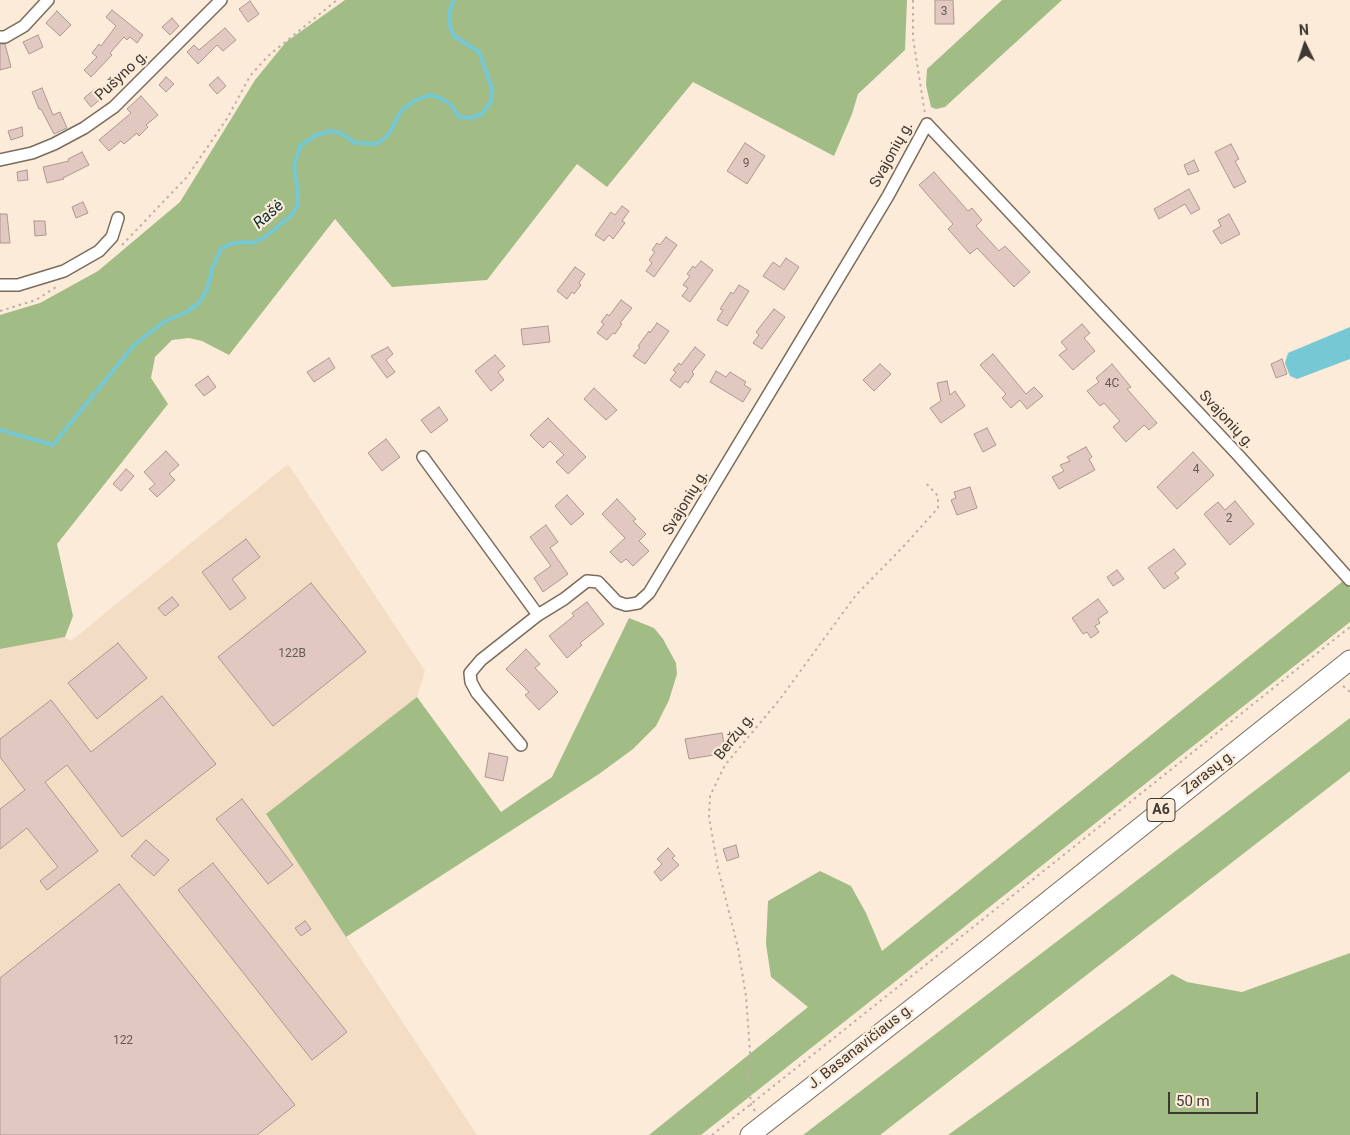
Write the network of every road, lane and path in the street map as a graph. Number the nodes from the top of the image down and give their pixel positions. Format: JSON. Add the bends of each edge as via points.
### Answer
{"nodes":[{"id":1,"x":48,"y":0,"type":"edge"},
{"id":2,"x":221,"y":0,"type":"edge"},
{"id":3,"x":337,"y":0,"type":"edge"},
{"id":4,"x":913,"y":0,"type":"edge"},
{"id":5,"x":0,"y":38,"type":"edge"},
{"id":6,"x":927,"y":124,"type":"junction"},
{"id":7,"x":0,"y":160,"type":"edge"},
{"id":8,"x":118,"y":218,"type":"dead end"},
{"id":9,"x":118,"y":248,"type":"dead end"},
{"id":10,"x":60,"y":285,"type":"dead end"},
{"id":11,"x":0,"y":286,"type":"edge"},
{"id":12,"x":0,"y":311,"type":"edge"},
{"id":13,"x":423,"y":457,"type":"dead end"},
{"id":14,"x":925,"y":482,"type":"dead end"},
{"id":15,"x":1350,"y":580,"type":"edge"},
{"id":16,"x":538,"y":615,"type":"junction"},
{"id":17,"x":1350,"y":627,"type":"edge"},
{"id":18,"x":1350,"y":660,"type":"edge"},
{"id":19,"x":521,"y":745,"type":"dead end"},
{"id":20,"x":974,"y":960,"type":"joint"},
{"id":21,"x":751,"y":1105,"type":"junction"},
{"id":22,"x":757,"y":1129,"type":"edge"},
{"id":23,"x":712,"y":1135,"type":"edge"}],
"edges":[{"from":1,"to":5,"type":"street","via":[[24,26]]},
{"from":2,"to":7,"type":"street","name":"Pušyno g.","via":[[114,107],[54,144]]},
{"from":3,"to":9,"type":"path","via":[[268,56],[250,76],[228,117],[187,177]]},
{"from":4,"to":6,"type":"path","via":[[913,38]]},
{"from":6,"to":15,"type":"street","name":"Svajonių g.","via":[[1239,456]]},
{"from":6,"to":16,"type":"street","name":"Svajonių g.","via":[[649,593],[638,603],[626,605],[617,602],[598,582],[587,581]]},
{"from":8,"to":11,"type":"street","via":[[112,237],[99,251],[64,271],[18,285]]},
{"from":10,"to":12,"type":"path","via":[[36,300]]},
{"from":13,"to":16,"type":"street"},
{"from":14,"to":21,"type":"path","name":"Beržų g.","via":[[938,496],[938,508],[856,595],[780,699],[725,766],[710,796],[709,817],[718,868],[746,996]]},
{"from":16,"to":19,"type":"street","name":"Svajonių g.","via":[[481,660],[470,673],[477,693]]},
{"from":17,"to":21,"type":"path"},
{"from":18,"to":20,"type":"highway","name":"Zarasų g.","number":"A6"},
{"from":20,"to":22,"type":"highway","name":"J. Basanavičiaus g.","number":"A6"},
{"from":21,"to":22,"type":"path"},
{"from":21,"to":23,"type":"path"}]}
